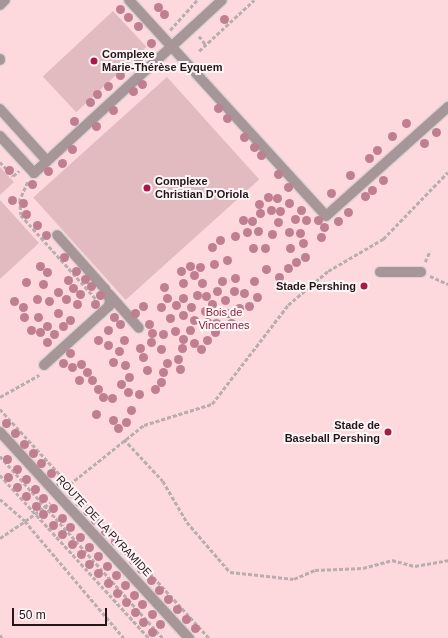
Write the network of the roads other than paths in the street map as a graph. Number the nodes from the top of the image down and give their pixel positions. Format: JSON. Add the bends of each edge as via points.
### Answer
{"nodes":[{"id":1,"x":5,"y":0,"type":"edge"},
{"id":2,"x":129,"y":0,"type":"edge"},
{"id":3,"x":222,"y":0,"type":"edge"},
{"id":4,"x":0,"y":5,"type":"edge"},
{"id":5,"x":171,"y":46,"type":"junction"},
{"id":6,"x":448,"y":107,"type":"edge"},
{"id":7,"x":0,"y":109,"type":"edge"},
{"id":8,"x":0,"y":136,"type":"edge"},
{"id":9,"x":47,"y":161,"type":"junction"},
{"id":10,"x":56,"y":234,"type":"dead end"},
{"id":11,"x":380,"y":272,"type":"dead end"},
{"id":12,"x":421,"y":272,"type":"dead end"},
{"id":13,"x":109,"y":294,"type":"junction"},
{"id":14,"x":140,"y":328,"type":"dead end"},
{"id":15,"x":44,"y":365,"type":"road end"},
{"id":16,"x":0,"y":432,"type":"edge"},
{"id":17,"x":189,"y":638,"type":"edge"}],
"edges":[{"from":1,"to":4,"type":"street"},
{"from":2,"to":5,"type":"street"},
{"from":3,"to":5,"type":"street"},
{"from":5,"to":6,"type":"street","via":[[326,216]]},
{"from":5,"to":9,"type":"street"},
{"from":7,"to":9,"type":"street"},
{"from":8,"to":9,"type":"street","via":[[34,173]]},
{"from":10,"to":13,"type":"street"},
{"from":11,"to":12,"type":"street"},
{"from":13,"to":14,"type":"street"},
{"from":13,"to":15,"type":"street","via":[[109,306]]},
{"from":16,"to":17,"type":"street","name":"ROUTE DE LA PYRAMIDE"}]}
